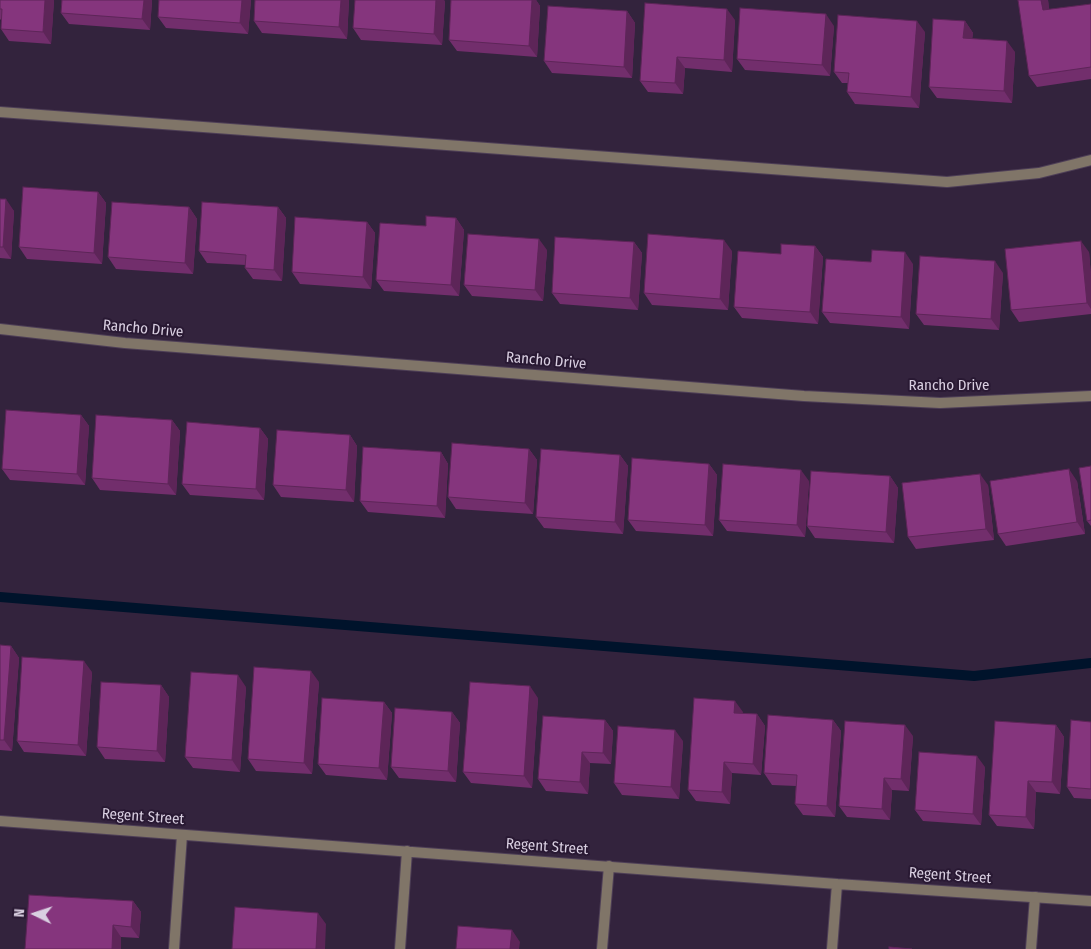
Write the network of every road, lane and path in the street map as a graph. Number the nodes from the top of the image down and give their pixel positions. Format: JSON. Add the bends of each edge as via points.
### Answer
{"nodes":[{"id":1,"x":0,"y":112,"type":"edge"},
{"id":2,"x":1091,"y":160,"type":"edge"},
{"id":3,"x":0,"y":329,"type":"edge"},
{"id":4,"x":1091,"y":396,"type":"edge"},
{"id":5,"x":0,"y":821,"type":"edge"},
{"id":6,"x":182,"y":835,"type":"junction"},
{"id":7,"x":407,"y":851,"type":"junction"},
{"id":8,"x":609,"y":866,"type":"junction"},
{"id":9,"x":837,"y":884,"type":"junction"},
{"id":10,"x":1035,"y":897,"type":"junction"},
{"id":11,"x":1091,"y":901,"type":"edge"},
{"id":12,"x":174,"y":949,"type":"edge"},
{"id":13,"x":400,"y":949,"type":"edge"},
{"id":14,"x":602,"y":949,"type":"edge"},
{"id":15,"x":832,"y":949,"type":"edge"},
{"id":16,"x":1032,"y":949,"type":"edge"}],
"edges":[{"from":1,"to":2,"type":"street","via":[[947,182],[1039,173]]},
{"from":3,"to":4,"type":"street","name":"Rancho Drive","via":[[125,343],[804,396],[940,403]]},
{"from":5,"to":6,"type":"street","name":"Regent Street"},
{"from":6,"to":7,"type":"street","name":"Regent Street"},
{"from":6,"to":12,"type":"street"},
{"from":7,"to":8,"type":"street","name":"Regent Street"},
{"from":7,"to":13,"type":"street"},
{"from":8,"to":9,"type":"street","name":"Regent Street"},
{"from":8,"to":14,"type":"street"},
{"from":9,"to":10,"type":"street","name":"Regent Street"},
{"from":9,"to":15,"type":"street"},
{"from":10,"to":11,"type":"street","name":"Regent Street"},
{"from":10,"to":16,"type":"street"}]}
